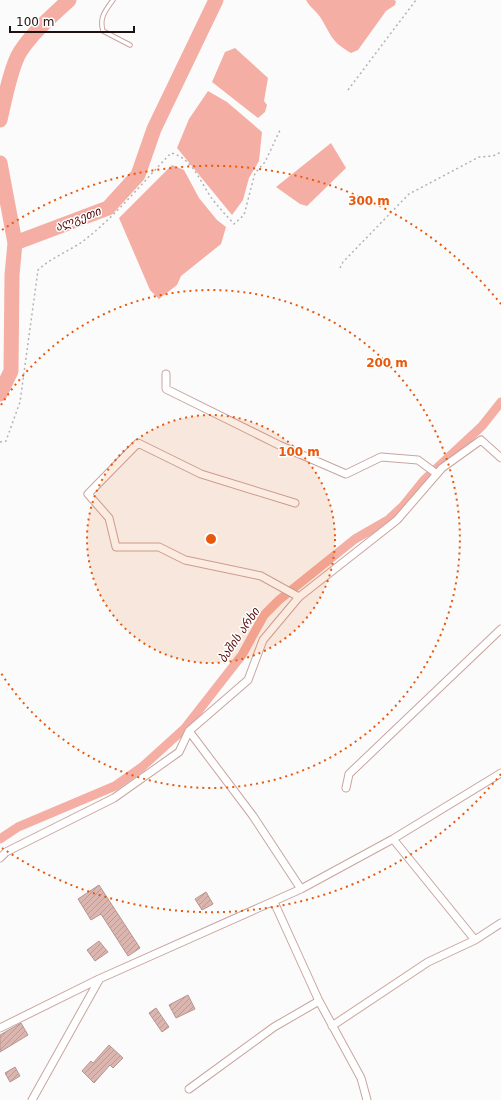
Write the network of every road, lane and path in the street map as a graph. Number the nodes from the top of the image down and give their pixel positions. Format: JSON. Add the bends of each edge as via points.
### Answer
{"nodes":[{"id":1,"x":113,"y":0,"type":"edge"},
{"id":2,"x":416,"y":0,"type":"edge"},
{"id":3,"x":130,"y":46,"type":"dead end"},
{"id":4,"x":348,"y":90,"type":"dead end"},
{"id":5,"x":281,"y":128,"type":"dead end"},
{"id":6,"x":501,"y":152,"type":"edge"},
{"id":7,"x":340,"y":268,"type":"dead end"},
{"id":8,"x":166,"y":374,"type":"dead end"},
{"id":9,"x":0,"y":442,"type":"edge"},
{"id":10,"x":501,"y":458,"type":"edge"},
{"id":11,"x":437,"y":474,"type":"junction"},
{"id":12,"x":295,"y":503,"type":"dead end"},
{"id":13,"x":299,"y":597,"type":"junction"},
{"id":14,"x":501,"y":629,"type":"edge"},
{"id":15,"x":189,"y":731,"type":"junction"},
{"id":16,"x":501,"y":773,"type":"edge"},
{"id":17,"x":346,"y":788,"type":"dead end"},
{"id":18,"x":393,"y":839,"type":"junction"},
{"id":19,"x":0,"y":858,"type":"edge"},
{"id":20,"x":300,"y":890,"type":"junction"},
{"id":21,"x":274,"y":902,"type":"junction"},
{"id":22,"x":501,"y":923,"type":"edge"},
{"id":23,"x":475,"y":940,"type":"junction"},
{"id":24,"x":99,"y":980,"type":"junction"},
{"id":25,"x":319,"y":1001,"type":"junction"},
{"id":26,"x":332,"y":1026,"type":"junction"},
{"id":27,"x":0,"y":1028,"type":"edge"},
{"id":28,"x":189,"y":1089,"type":"dead end"},
{"id":29,"x":32,"y":1100,"type":"edge"},
{"id":30,"x":367,"y":1100,"type":"edge"}],
"edges":[{"from":1,"to":3,"type":"lane","via":[[103,14],[103,32]]},
{"from":2,"to":4,"type":"path"},
{"from":5,"to":9,"type":"path","via":[[265,162],[255,173],[244,215],[234,224],[213,200],[189,163],[177,154],[171,153],[111,217],[81,242],[48,261],[38,270],[20,402],[6,441]]},
{"from":6,"to":7,"type":"path","via":[[493,156],[479,157],[409,194]]},
{"from":8,"to":11,"type":"street","via":[[166,389],[279,445],[346,474],[381,457],[418,460]]},
{"from":10,"to":11,"type":"street","via":[[481,440]]},
{"from":11,"to":13,"type":"street","via":[[397,520]]},
{"from":12,"to":13,"type":"street","via":[[201,474],[138,443],[88,494],[110,518],[116,547],[158,547],[185,560],[261,576]]},
{"from":13,"to":15,"type":"street","via":[[263,640],[248,680]]},
{"from":14,"to":17,"type":"street","via":[[349,774]]},
{"from":15,"to":19,"type":"street","via":[[178,752],[114,798],[6,852]]},
{"from":15,"to":20,"type":"street","via":[[253,816]]},
{"from":16,"to":18,"type":"street"},
{"from":18,"to":20,"type":"street"},
{"from":18,"to":23,"type":"street"},
{"from":20,"to":21,"type":"street"},
{"from":21,"to":24,"type":"street"},
{"from":21,"to":25,"type":"street"},
{"from":22,"to":23,"type":"street"},
{"from":23,"to":26,"type":"street","via":[[428,962]]},
{"from":24,"to":27,"type":"street"},
{"from":24,"to":29,"type":"street"},
{"from":25,"to":26,"type":"street"},
{"from":25,"to":28,"type":"street","via":[[274,1027]]},
{"from":26,"to":30,"type":"street","via":[[361,1078]]}]}
